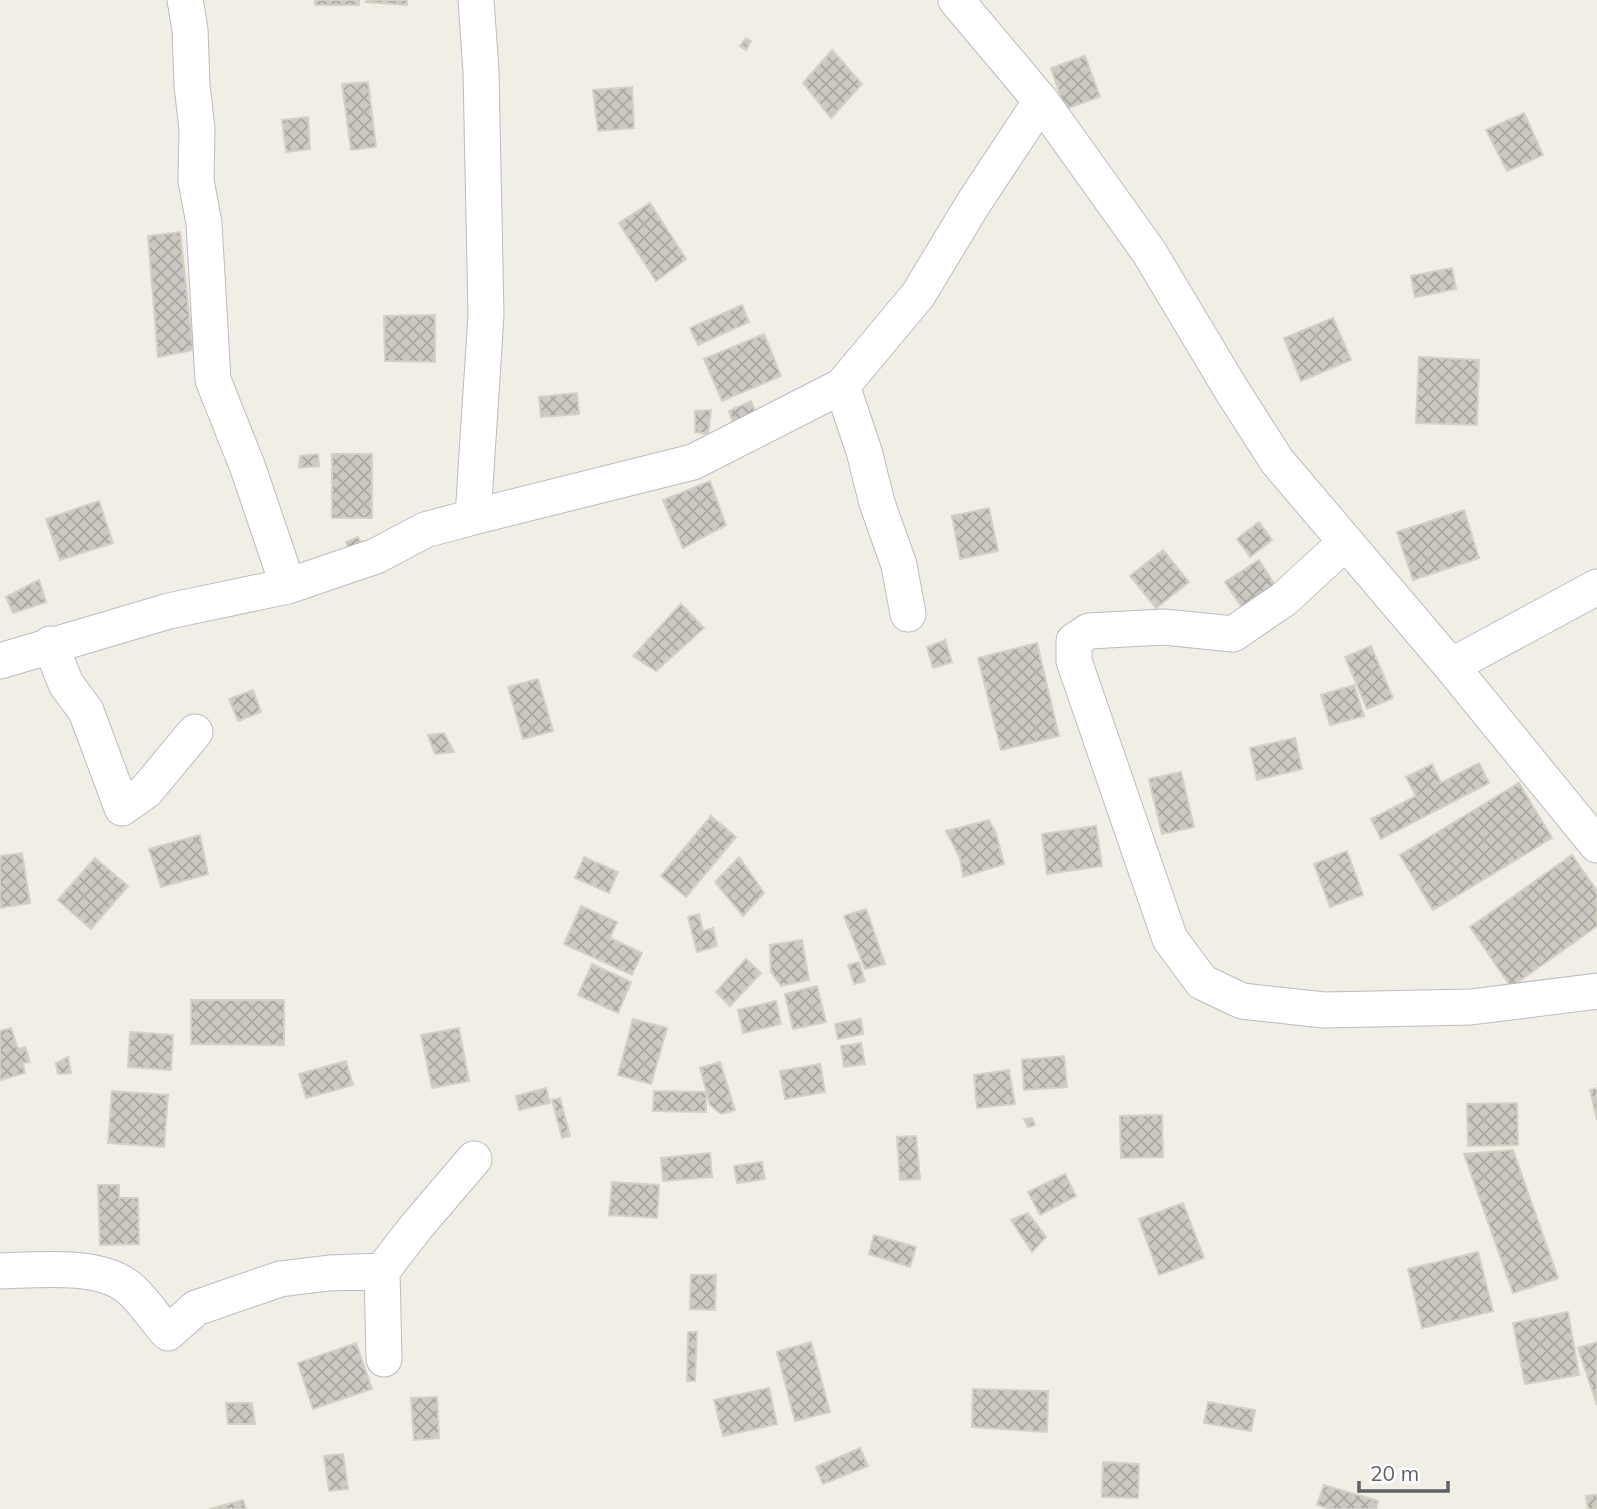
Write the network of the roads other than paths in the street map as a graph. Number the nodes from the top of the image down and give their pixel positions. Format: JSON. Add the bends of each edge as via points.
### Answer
{"nodes":[{"id":1,"x":185,"y":0,"type":"edge"},
{"id":2,"x":476,"y":0,"type":"edge"},
{"id":3,"x":956,"y":0,"type":"edge"},
{"id":4,"x":1041,"y":101,"type":"junction"},
{"id":5,"x":842,"y":387,"type":"junction"},
{"id":6,"x":473,"y":517,"type":"junction"},
{"id":7,"x":1346,"y":541,"type":"junction"},
{"id":8,"x":288,"y":586,"type":"junction"},
{"id":9,"x":1597,"y":587,"type":"edge"},
{"id":10,"x":908,"y":614,"type":"dead end"},
{"id":11,"x":50,"y":644,"type":"junction"},
{"id":12,"x":0,"y":661,"type":"edge"},
{"id":13,"x":1451,"y":666,"type":"junction"},
{"id":14,"x":195,"y":732,"type":"dead end"},
{"id":15,"x":1597,"y":845,"type":"edge"},
{"id":16,"x":1597,"y":991,"type":"edge"},
{"id":17,"x":474,"y":1159,"type":"dead end"},
{"id":18,"x":0,"y":1271,"type":"edge"},
{"id":19,"x":382,"y":1271,"type":"junction"},
{"id":20,"x":384,"y":1359,"type":"dead end"}],
"edges":[{"from":1,"to":8,"type":"street","via":[[213,380]]},
{"from":2,"to":6,"type":"street","via":[[486,315]]},
{"from":3,"to":4,"type":"street"},
{"from":4,"to":5,"type":"street","via":[[918,295]]},
{"from":4,"to":7,"type":"street","via":[[1149,252],[1277,461]]},
{"from":5,"to":6,"type":"street","via":[[693,462]]},
{"from":5,"to":10,"type":"street","via":[[899,565]]},
{"from":6,"to":8,"type":"street","via":[[425,530],[376,556]]},
{"from":7,"to":13,"type":"street"},
{"from":7,"to":16,"type":"street","via":[[1284,599],[1233,634],[1164,627],[1089,631],[1074,641],[1074,661],[1170,939],[1202,982],[1242,1001],[1324,1010],[1471,1007]]},
{"from":8,"to":11,"type":"street","via":[[169,611]]},
{"from":9,"to":13,"type":"street"},
{"from":11,"to":12,"type":"street"},
{"from":11,"to":14,"type":"street","via":[[66,684],[86,711],[122,808],[146,791]]},
{"from":13,"to":15,"type":"street"},
{"from":17,"to":19,"type":"street"},
{"from":18,"to":19,"type":"street","via":[[99,1273],[128,1287],[168,1333],[196,1308],[280,1279]]},
{"from":19,"to":20,"type":"street"}]}
